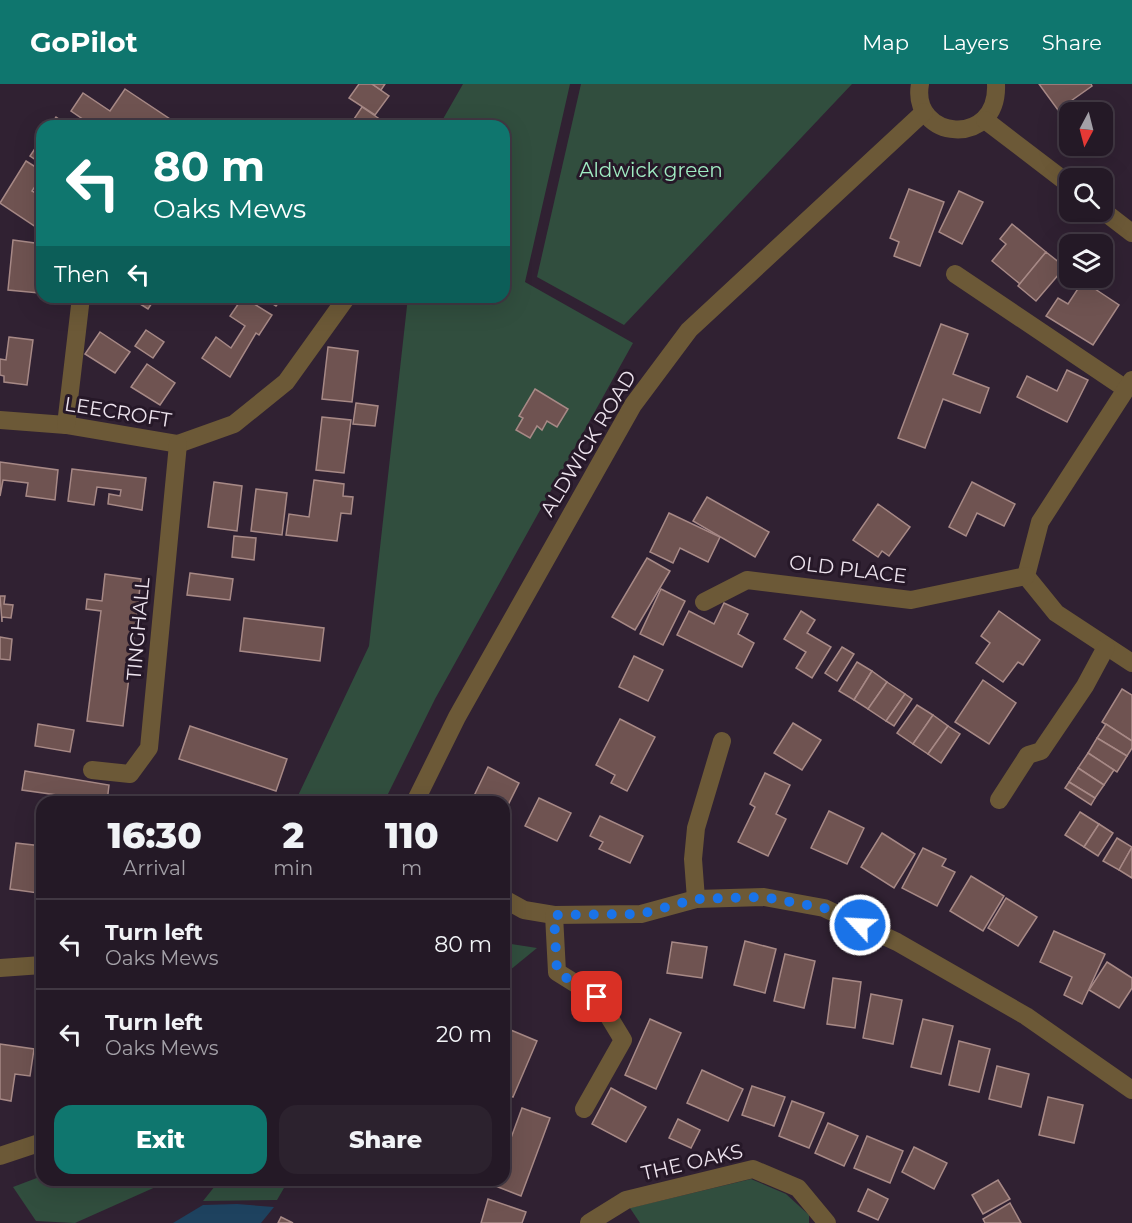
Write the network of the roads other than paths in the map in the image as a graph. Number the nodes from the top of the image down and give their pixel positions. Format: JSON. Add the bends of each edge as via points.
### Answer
{"nodes":[{"id":1,"x":920,"y":84,"type":"edge"},
{"id":2,"x":996,"y":84,"type":"edge"},
{"id":3,"x":924,"y":112,"type":"junction"},
{"id":4,"x":985,"y":120,"type":"junction"},
{"id":5,"x":1059,"y":176,"type":"edge"},
{"id":6,"x":1113,"y":218,"type":"edge"},
{"id":7,"x":1132,"y":233,"type":"edge"},
{"id":8,"x":955,"y":274,"type":"dead end"},
{"id":9,"x":80,"y":303,"type":"edge"},
{"id":10,"x":343,"y":303,"type":"edge"},
{"id":11,"x":1129,"y":385,"type":"edge"},
{"id":12,"x":0,"y":420,"type":"edge"},
{"id":13,"x":66,"y":425,"type":"junction"},
{"id":14,"x":178,"y":444,"type":"junction"},
{"id":15,"x":1026,"y":576,"type":"junction"},
{"id":16,"x":704,"y":602,"type":"dead end"},
{"id":17,"x":1106,"y":647,"type":"junction"},
{"id":18,"x":1132,"y":663,"type":"edge"},
{"id":19,"x":722,"y":741,"type":"dead end"},
{"id":20,"x":92,"y":770,"type":"dead end"},
{"id":21,"x":418,"y":796,"type":"edge"},
{"id":22,"x":999,"y":800,"type":"dead end"},
{"id":23,"x":696,"y":899,"type":"junction"},
{"id":24,"x":510,"y":902,"type":"edge"},
{"id":25,"x":554,"y":915,"type":"junction"},
{"id":26,"x":36,"y":965,"type":"edge"},
{"id":27,"x":0,"y":968,"type":"edge"},
{"id":28,"x":1132,"y":1090,"type":"edge"},
{"id":29,"x":584,"y":1109,"type":"dead end"},
{"id":30,"x":36,"y":1144,"type":"edge"},
{"id":31,"x":0,"y":1156,"type":"edge"},
{"id":32,"x":589,"y":1223,"type":"edge"},
{"id":33,"x":827,"y":1223,"type":"edge"}],
"edges":[{"from":1,"to":3,"type":"street"},
{"from":2,"to":4,"type":"street","via":[[997,97]]},
{"from":3,"to":4,"type":"street","via":[[932,121],[953,130],[964,130]]},
{"from":3,"to":21,"type":"street","name":"ALDWICK ROAD","via":[[689,330],[633,405],[457,717]]},
{"from":4,"to":5,"type":"street"},
{"from":6,"to":7,"type":"street"},
{"from":8,"to":11,"type":"street"},
{"from":9,"to":13,"type":"street"},
{"from":10,"to":14,"type":"street","name":"LEECROFT","via":[[286,382],[234,424]]},
{"from":11,"to":15,"type":"street","via":[[1040,522]]},
{"from":12,"to":13,"type":"street","name":"LEECROFT"},
{"from":13,"to":14,"type":"street","name":"LEECROFT"},
{"from":14,"to":20,"type":"street","name":"TINGHALL","via":[[149,748],[130,774]]},
{"from":15,"to":16,"type":"street","name":"OLD PLACE","via":[[911,600],[747,580]]},
{"from":15,"to":17,"type":"street","via":[[1056,614]]},
{"from":17,"to":18,"type":"street"},
{"from":17,"to":22,"type":"street","via":[[1041,751],[1028,755]]},
{"from":19,"to":23,"type":"street","via":[[696,828]]},
{"from":23,"to":25,"type":"street","via":[[641,914]]},
{"from":23,"to":28,"type":"street","via":[[764,897],[824,908],[897,942],[1026,1016]]},
{"from":24,"to":25,"type":"street","via":[[524,910]]},
{"from":25,"to":29,"type":"street","via":[[557,972],[597,997],[624,1040]]},
{"from":26,"to":27,"type":"street"},
{"from":30,"to":31,"type":"street"},
{"from":32,"to":33,"type":"street","name":"THE OAKS","via":[[626,1200],[753,1169],[798,1188]]}]}
